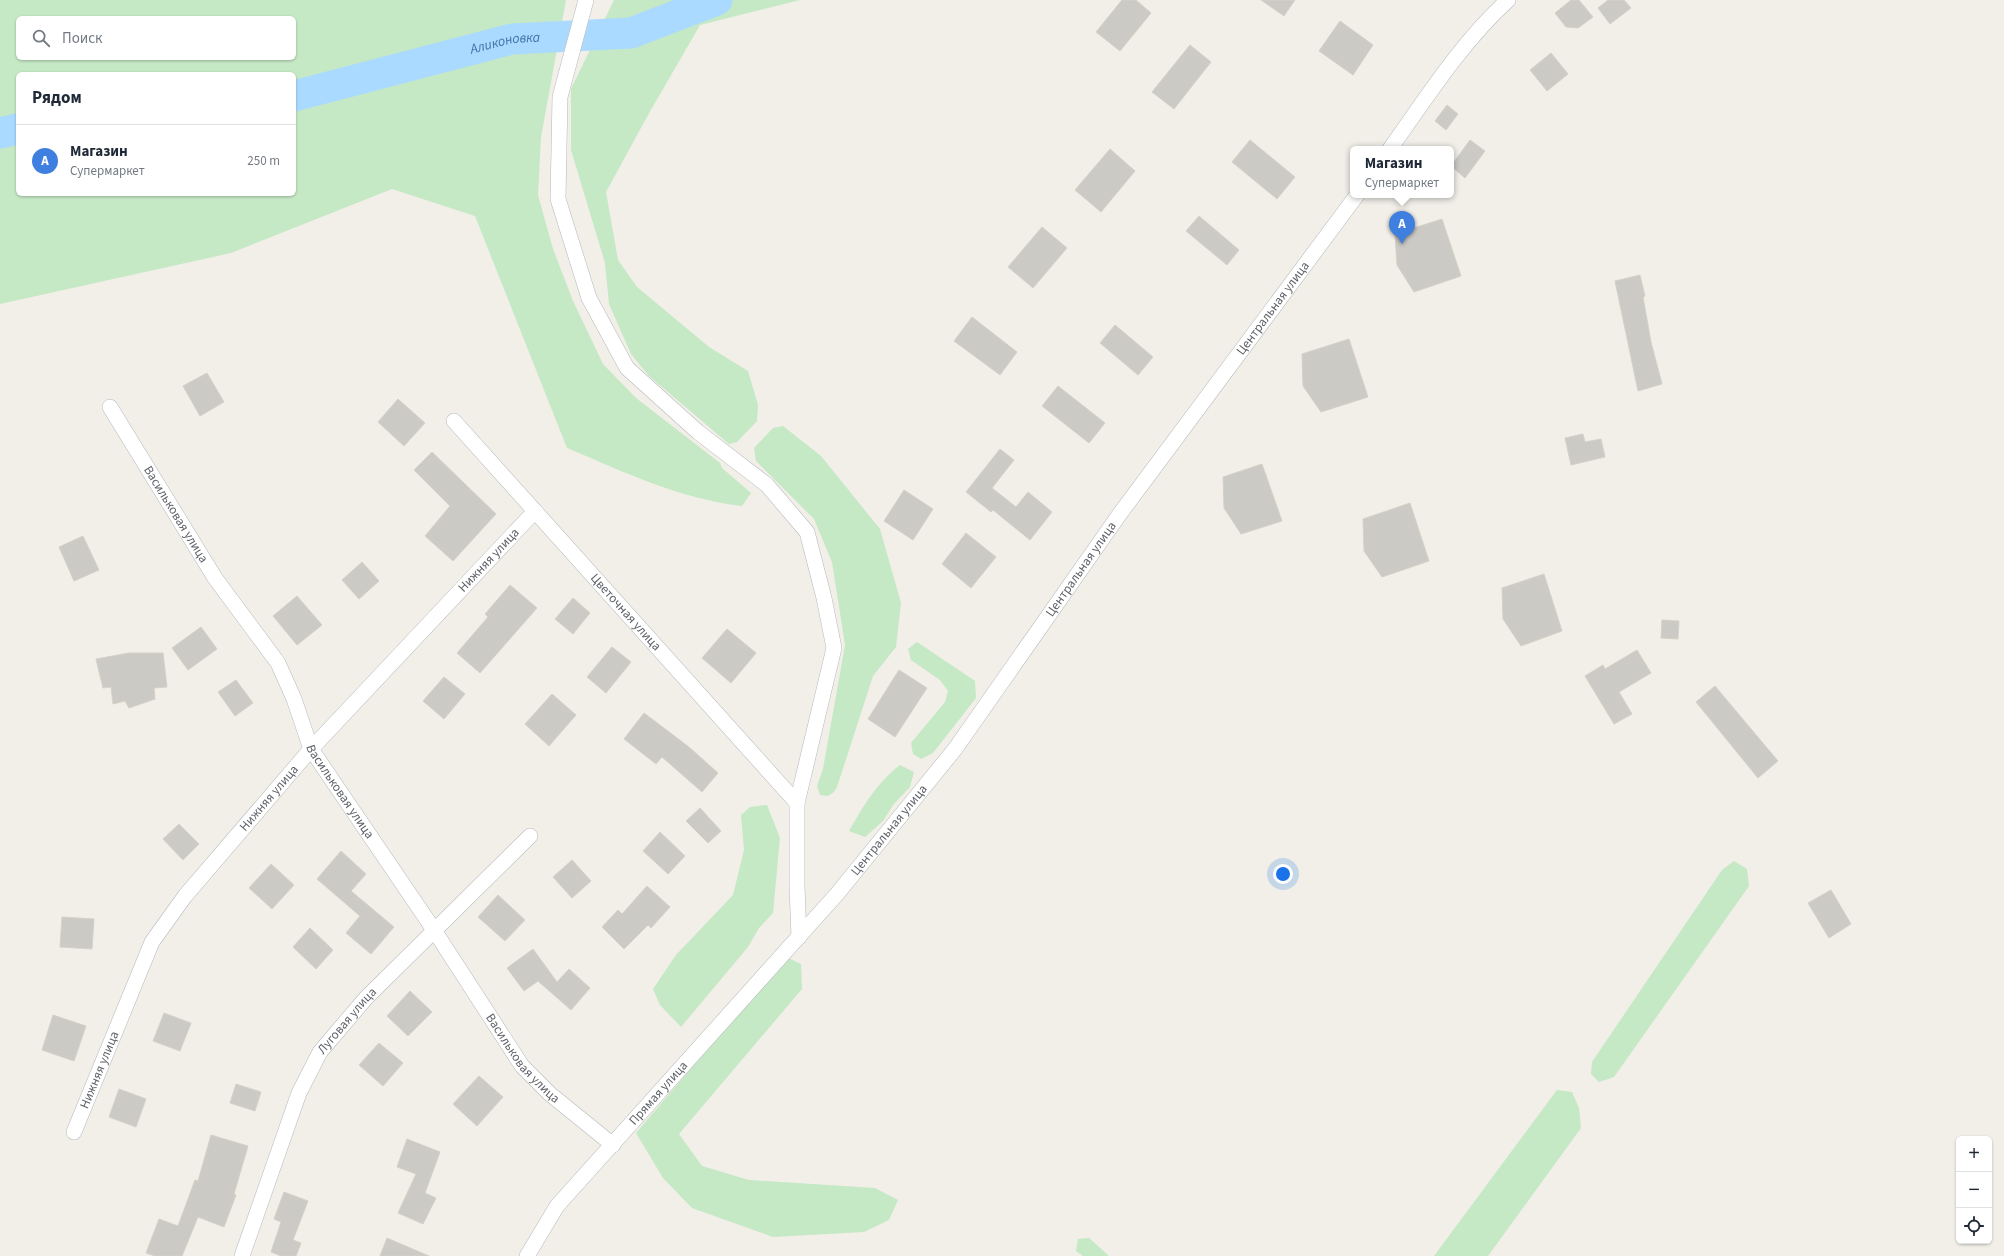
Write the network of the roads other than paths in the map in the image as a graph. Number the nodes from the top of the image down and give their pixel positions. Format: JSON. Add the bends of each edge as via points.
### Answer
{"nodes":[{"id":1,"x":586,"y":0,"type":"edge"},
{"id":2,"x":1508,"y":0,"type":"edge"},
{"id":3,"x":1392,"y":146,"type":"edge"},
{"id":4,"x":1355,"y":198,"type":"edge"},
{"id":5,"x":110,"y":407,"type":"dead end"},
{"id":6,"x":454,"y":421,"type":"dead end"},
{"id":7,"x":534,"y":511,"type":"junction"},
{"id":8,"x":311,"y":749,"type":"junction"},
{"id":9,"x":797,"y":803,"type":"junction"},
{"id":10,"x":530,"y":836,"type":"dead end"},
{"id":11,"x":434,"y":930,"type":"junction"},
{"id":12,"x":799,"y":937,"type":"junction"},
{"id":13,"x":74,"y":1132,"type":"dead end"},
{"id":14,"x":613,"y":1144,"type":"junction"},
{"id":15,"x":242,"y":1256,"type":"edge"},
{"id":16,"x":527,"y":1256,"type":"edge"}],
"edges":[{"from":1,"to":9,"type":"street","via":[[560,97],[558,199],[589,298],[627,368],[698,432],[767,485],[807,532],[834,648]]},
{"from":2,"to":3,"type":"street","via":[[1487,19],[1457,55]]},
{"from":4,"to":12,"type":"street","name":"Центральная улица","via":[[1118,516],[955,749]]},
{"from":5,"to":8,"type":"street","name":"Васильковая улица","via":[[215,578],[278,664],[294,698]]},
{"from":6,"to":7,"type":"street","name":"Цветочная улица"},
{"from":7,"to":8,"type":"street","name":"Нижняя улица"},
{"from":7,"to":9,"type":"street","name":"Цветочная улица"},
{"from":8,"to":11,"type":"street","name":"Васильковая улица"},
{"from":8,"to":13,"type":"street","name":"Нижняя улица","via":[[185,896],[152,942]]},
{"from":9,"to":12,"type":"street"},
{"from":10,"to":11,"type":"street","name":"Луговая улица"},
{"from":11,"to":14,"type":"street","name":"Васильковая улица","via":[[522,1066],[550,1094]]},
{"from":11,"to":15,"type":"street","name":"Луговая улица","via":[[366,998],[320,1052],[299,1093]]},
{"from":12,"to":14,"type":"street","name":"Прямая улица"},
{"from":14,"to":16,"type":"street","name":"Прямая улица","via":[[557,1206]]}]}
